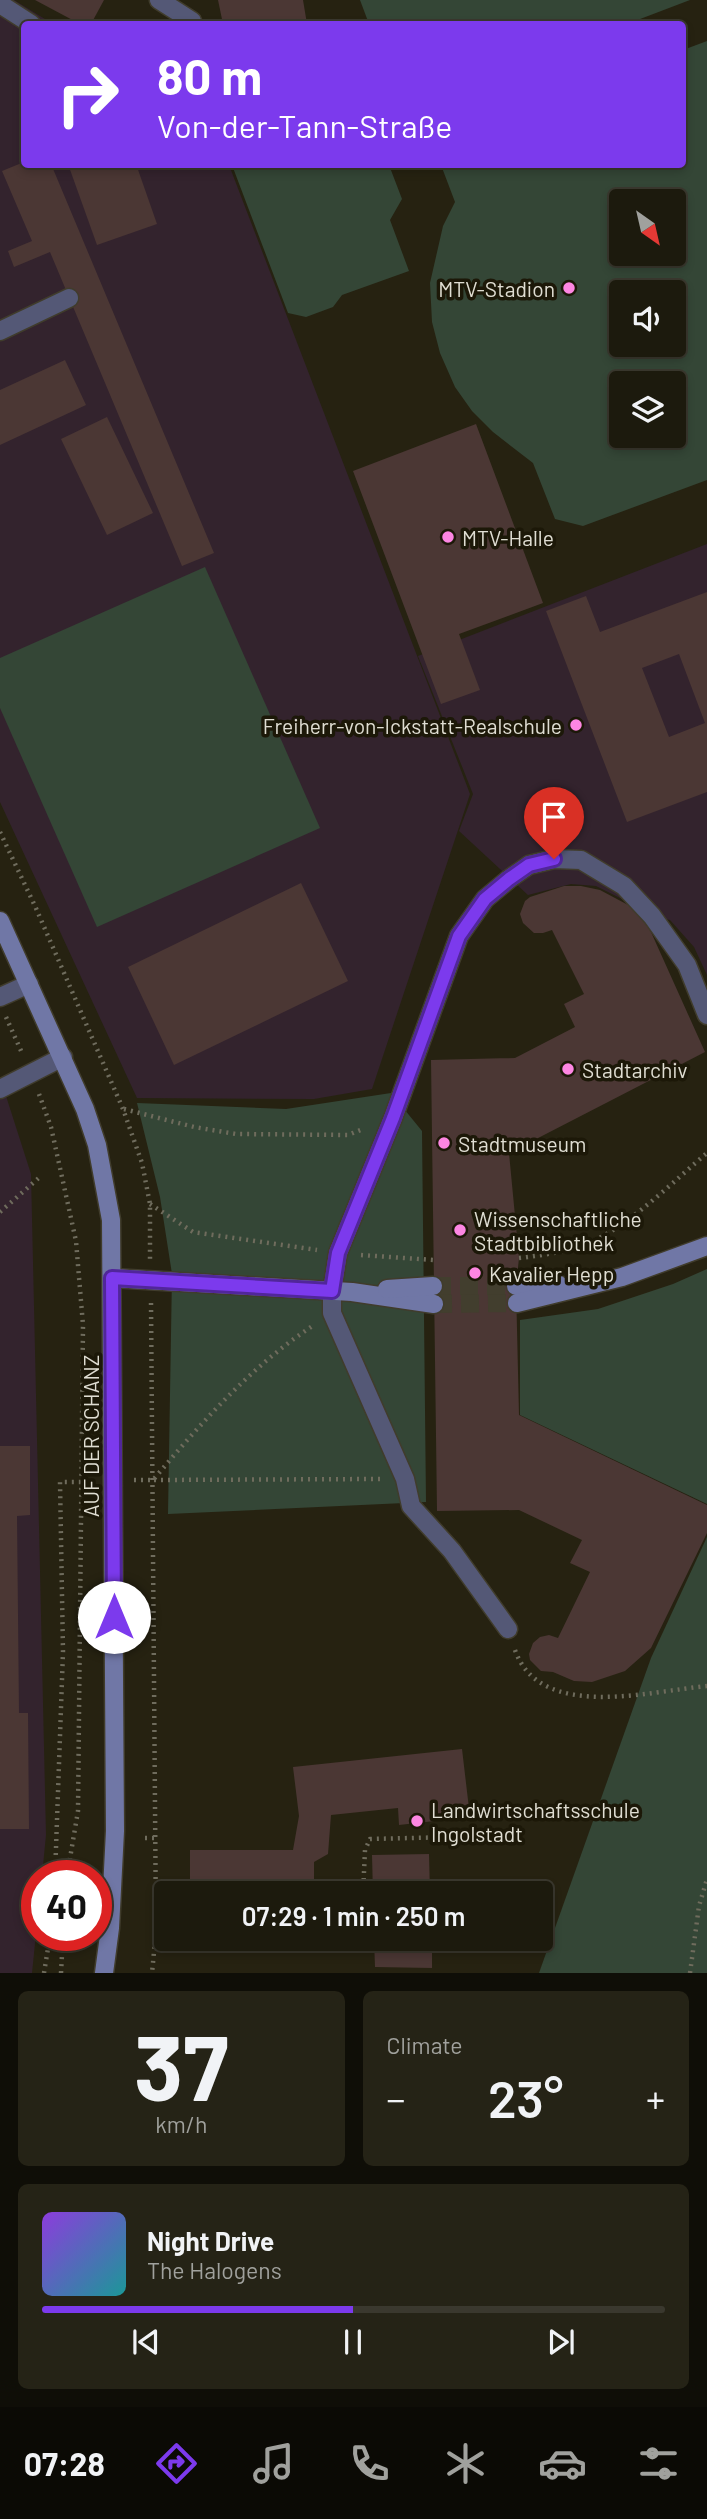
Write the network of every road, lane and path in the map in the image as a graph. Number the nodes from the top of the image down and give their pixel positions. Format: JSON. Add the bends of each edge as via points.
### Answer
{"nodes":[{"id":1,"x":159,"y":0,"type":"edge"},
{"id":2,"x":0,"y":4,"type":"edge"},
{"id":3,"x":27,"y":21,"type":"edge"},
{"id":4,"x":192,"y":21,"type":"dead end"},
{"id":5,"x":69,"y":298,"type":"dead end"},
{"id":6,"x":0,"y":331,"type":"edge"},
{"id":7,"x":0,"y":921,"type":"edge"},
{"id":8,"x":29,"y":984,"type":"junction"},
{"id":9,"x":0,"y":997,"type":"edge"},
{"id":10,"x":5,"y":1015,"type":"dead end"},
{"id":11,"x":707,"y":1015,"type":"edge"},
{"id":12,"x":63,"y":1057,"type":"junction"},
{"id":13,"x":31,"y":1073,"type":"junction"},
{"id":14,"x":0,"y":1089,"type":"edge"},
{"id":15,"x":123,"y":1109,"type":"dead end"},
{"id":16,"x":393,"y":1118,"type":"junction"},
{"id":17,"x":707,"y":1153,"type":"edge"},
{"id":18,"x":41,"y":1176,"type":"dead end"},
{"id":19,"x":149,"y":1204,"type":"dead end"},
{"id":20,"x":0,"y":1212,"type":"edge"},
{"id":21,"x":707,"y":1246,"type":"edge"},
{"id":22,"x":338,"y":1253,"type":"junction"},
{"id":23,"x":519,"y":1258,"type":"dead end"},
{"id":24,"x":433,"y":1260,"type":"dead end"},
{"id":25,"x":112,"y":1278,"type":"junction"},
{"id":26,"x":332,"y":1291,"type":"junction"},
{"id":27,"x":516,"y":1294,"type":"tunnel mouth"},
{"id":28,"x":433,"y":1295,"type":"tunnel mouth"},
{"id":29,"x":332,"y":1312,"type":"junction"},
{"id":30,"x":405,"y":1479,"type":"junction"},
{"id":31,"x":153,"y":1480,"type":"junction"},
{"id":32,"x":113,"y":1481,"type":"junction"},
{"id":33,"x":80,"y":1482,"type":"junction"},
{"id":34,"x":508,"y":1629,"type":"joint"},
{"id":35,"x":707,"y":1686,"type":"edge"},
{"id":36,"x":145,"y":1706,"type":"dead end"},
{"id":37,"x":155,"y":1706,"type":"dead end"},
{"id":38,"x":145,"y":1838,"type":"dead end"},
{"id":39,"x":155,"y":1838,"type":"dead end"},
{"id":40,"x":480,"y":1841,"type":"dead end"},
{"id":41,"x":56,"y":1860,"type":"edge"},
{"id":42,"x":70,"y":1860,"type":"edge"},
{"id":43,"x":707,"y":1879,"type":"edge"},
{"id":44,"x":364,"y":1881,"type":"edge"},
{"id":45,"x":48,"y":1951,"type":"edge"},
{"id":46,"x":62,"y":1951,"type":"edge"},
{"id":47,"x":154,"y":1951,"type":"edge"},
{"id":48,"x":44,"y":1973,"type":"edge"},
{"id":49,"x":61,"y":1973,"type":"edge"},
{"id":50,"x":104,"y":1973,"type":"edge"},
{"id":51,"x":152,"y":1973,"type":"edge"},
{"id":52,"x":690,"y":1973,"type":"edge"}],
"edges":[{"from":1,"to":4,"type":"lane"},
{"from":2,"to":3,"type":"lane"},
{"from":5,"to":6,"type":"lane"},
{"from":7,"to":8,"type":"street","name":"AUF DER SCHANZ"},
{"from":8,"to":9,"type":"lane"},
{"from":8,"to":12,"type":"street","name":"AUF DER SCHANZ"},
{"from":10,"to":13,"type":"path"},
{"from":11,"to":16,"type":"lane","via":[[687,965],[624,886],[581,860],[554,859],[529,865],[485,899],[459,936]]},
{"from":12,"to":13,"type":"lane"},
{"from":12,"to":25,"type":"street","name":"AUF DER SCHANZ","via":[[97,1145],[111,1220]]},
{"from":13,"to":14,"type":"lane"},
{"from":13,"to":33,"type":"path","via":[[51,1127],[76,1241],[83,1325]]},
{"from":15,"to":16,"type":"path","via":[[236,1134],[348,1135]]},
{"from":16,"to":22,"type":"lane"},
{"from":17,"to":23,"type":"path","via":[[598,1238],[556,1254]]},
{"from":18,"to":20,"type":"path"},
{"from":19,"to":22,"type":"path","via":[[193,1233]]},
{"from":21,"to":27,"type":"street","via":[[598,1284]]},
{"from":22,"to":24,"type":"path"},
{"from":22,"to":26,"type":"lane"},
{"from":25,"to":26,"type":"street"},
{"from":25,"to":32,"type":"street","name":"AUF DER SCHANZ"},
{"from":26,"to":28,"type":"street"},
{"from":26,"to":29,"type":"lane"},
{"from":29,"to":30,"type":"lane"},
{"from":29,"to":31,"type":"path","via":[[247,1377],[203,1420]]},
{"from":30,"to":31,"type":"path"},
{"from":30,"to":34,"type":"lane","via":[[411,1506],[452,1551]]},
{"from":31,"to":32,"type":"path"},
{"from":32,"to":33,"type":"path"},
{"from":32,"to":50,"type":"street","name":"AUF DER SCHANZ","via":[[115,1831]]},
{"from":33,"to":41,"type":"path","via":[[60,1482],[63,1652]]},
{"from":33,"to":42,"type":"path","via":[[78,1811]]},
{"from":34,"to":35,"type":"path","via":[[528,1672],[548,1688],[590,1699]]},
{"from":36,"to":37,"type":"path"},
{"from":38,"to":39,"type":"path"},
{"from":40,"to":44,"type":"path","via":[[453,1837],[370,1839]]},
{"from":43,"to":52,"type":"path"},
{"from":45,"to":48,"type":"path"},
{"from":46,"to":49,"type":"path"},
{"from":47,"to":51,"type":"path"}]}
